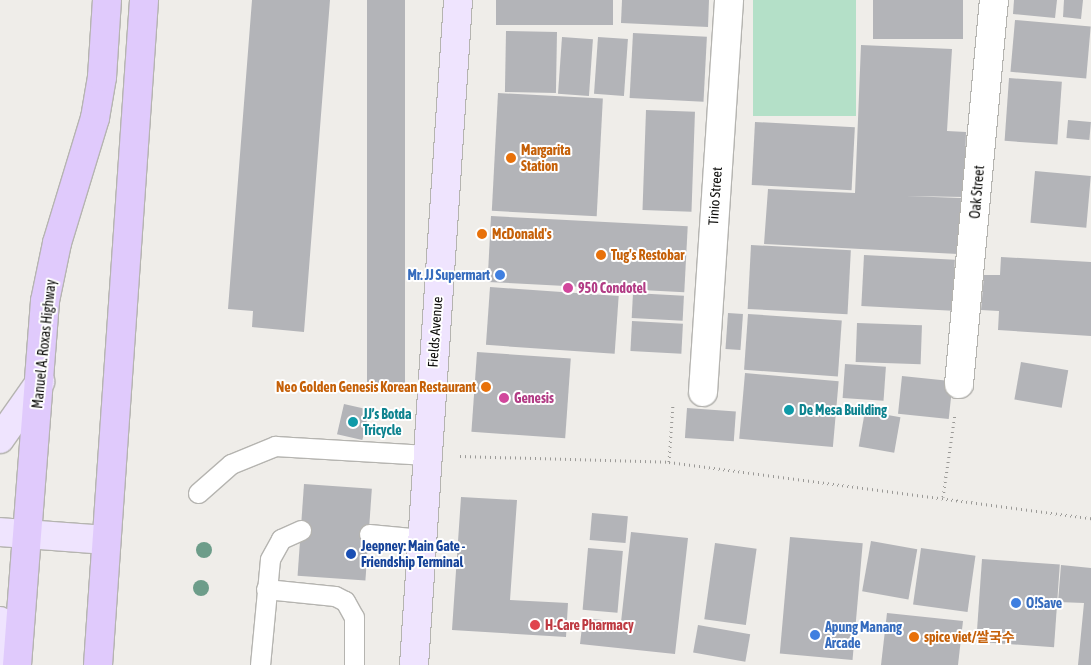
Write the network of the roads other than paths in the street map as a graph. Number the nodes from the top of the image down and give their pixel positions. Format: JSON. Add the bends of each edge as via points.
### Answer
{"nodes":[{"id":1,"x":107,"y":0,"type":"edge"},
{"id":2,"x":144,"y":0,"type":"edge"},
{"id":3,"x":458,"y":0,"type":"edge"},
{"id":4,"x":729,"y":0,"type":"edge"},
{"id":5,"x":994,"y":0,"type":"edge"},
{"id":6,"x":40,"y":382,"type":"junction"},
{"id":7,"x":959,"y":384,"type":"road end"},
{"id":8,"x":703,"y":392,"type":"road end"},
{"id":9,"x":0,"y":439,"type":"edge"},
{"id":10,"x":427,"y":455,"type":"junction"},
{"id":11,"x":198,"y":494,"type":"dead end"},
{"id":12,"x":301,"y":530,"type":"dead end"},
{"id":13,"x":13,"y":533,"type":"edge"},
{"id":14,"x":369,"y":534,"type":"dead end"},
{"id":15,"x":422,"y":539,"type":"junction"},
{"id":16,"x":106,"y":540,"type":"junction"},
{"id":17,"x":266,"y":589,"type":"junction"},
{"id":18,"x":0,"y":621,"type":"edge"},
{"id":19,"x":10,"y":665,"type":"edge"},
{"id":20,"x":17,"y":665,"type":"edge"},
{"id":21,"x":98,"y":665,"type":"edge"},
{"id":22,"x":260,"y":665,"type":"edge"},
{"id":23,"x":354,"y":665,"type":"edge"},
{"id":24,"x":414,"y":665,"type":"edge"}],
"edges":[{"from":1,"to":6,"type":"main road","name":"Manuel A. Roxas Highway","via":[[102,77],[57,243],[46,301]]},
{"from":2,"to":16,"type":"main road"},
{"from":3,"to":10,"type":"main road","name":"Fields Avenue"},
{"from":4,"to":8,"type":"street","name":"Tinio Street"},
{"from":5,"to":7,"type":"street","name":"Oak Street"},
{"from":6,"to":9,"type":"main road"},
{"from":6,"to":13,"type":"main road","name":"Manuel A. Roxas Highway"},
{"from":10,"to":11,"type":"lane","via":[[275,446],[231,464]]},
{"from":10,"to":15,"type":"main road","name":"Fields Avenue"},
{"from":12,"to":17,"type":"lane","via":[[274,546]]},
{"from":13,"to":16,"type":"main road"},
{"from":13,"to":20,"type":"main road","name":"Manuel A. Roxas Highway"},
{"from":14,"to":15,"type":"lane"},
{"from":15,"to":24,"type":"main road","name":"Fields Avenue"},
{"from":16,"to":21,"type":"main road"},
{"from":17,"to":22,"type":"lane"},
{"from":17,"to":23,"type":"lane","via":[[335,596],[345,601],[354,617]]},
{"from":18,"to":19,"type":"main road"}]}
